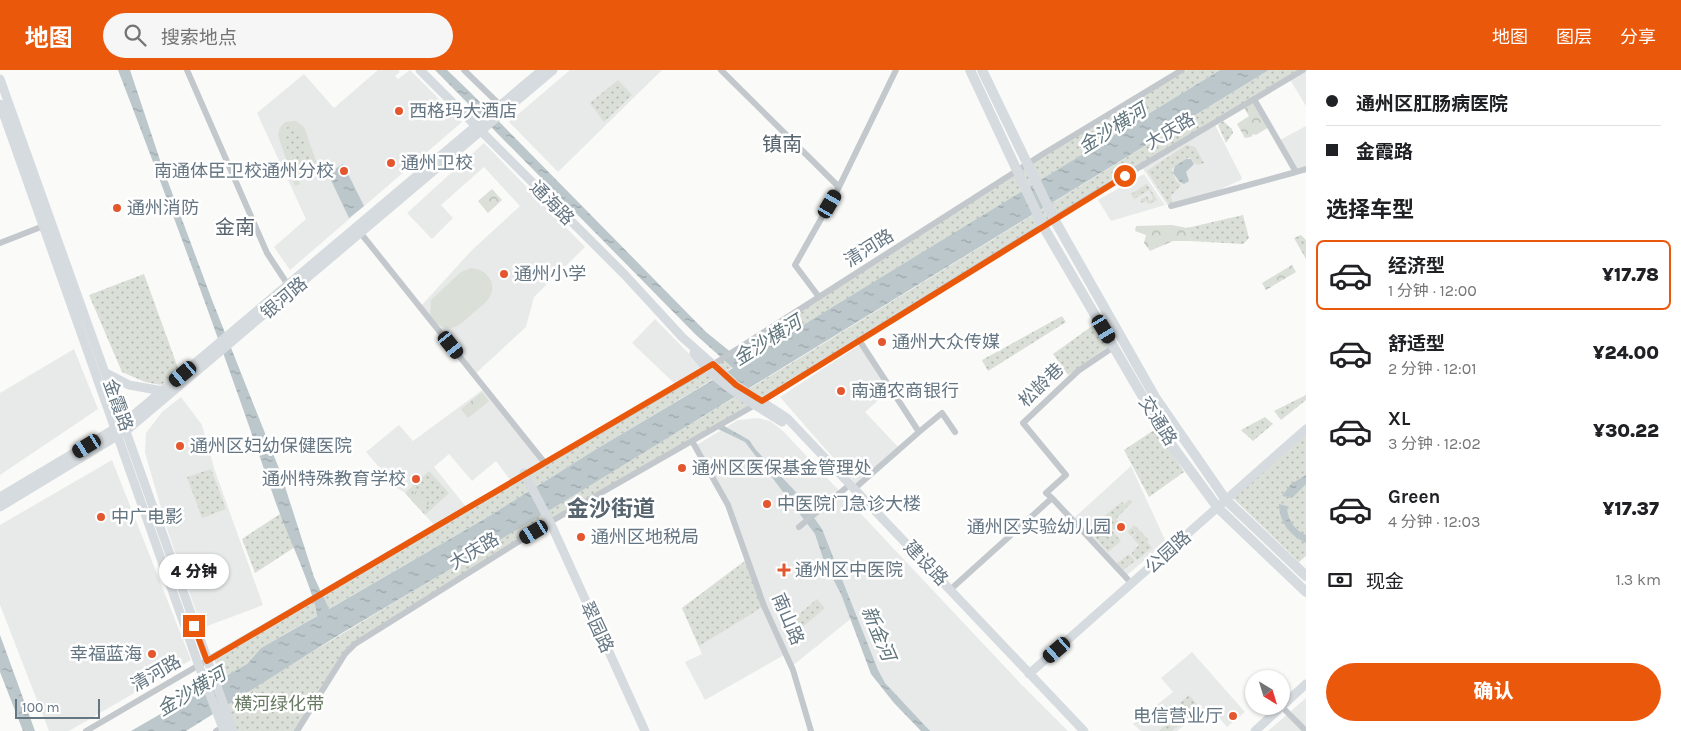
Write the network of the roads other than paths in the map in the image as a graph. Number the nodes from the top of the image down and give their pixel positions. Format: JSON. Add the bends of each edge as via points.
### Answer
{"nodes":[{"id":1,"x":187,"y":70,"type":"edge"},
{"id":2,"x":420,"y":70,"type":"edge"},
{"id":3,"x":464,"y":70,"type":"edge"},
{"id":4,"x":542,"y":70,"type":"edge"},
{"id":5,"x":553,"y":70,"type":"edge"},
{"id":6,"x":721,"y":70,"type":"edge"},
{"id":7,"x":896,"y":70,"type":"edge"},
{"id":8,"x":970,"y":70,"type":"edge"},
{"id":9,"x":982,"y":70,"type":"edge"},
{"id":10,"x":1182,"y":70,"type":"edge"},
{"id":11,"x":1303,"y":70,"type":"edge"},
{"id":12,"x":0,"y":79,"type":"edge"},
{"id":13,"x":1254,"y":99,"type":"junction"},
{"id":14,"x":0,"y":104,"type":"edge"},
{"id":15,"x":504,"y":105,"type":"junction"},
{"id":16,"x":478,"y":129,"type":"junction"},
{"id":17,"x":1028,"y":164,"type":"junction"},
{"id":18,"x":1306,"y":169,"type":"edge"},
{"id":19,"x":1016,"y":172,"type":"junction"},
{"id":20,"x":1296,"y":172,"type":"junction"},
{"id":21,"x":839,"y":187,"type":"junction"},
{"id":22,"x":1171,"y":206,"type":"dead end"},
{"id":23,"x":1054,"y":219,"type":"junction"},
{"id":24,"x":47,"y":225,"type":"junction"},
{"id":25,"x":1043,"y":226,"type":"junction"},
{"id":26,"x":358,"y":230,"type":"junction"},
{"id":27,"x":0,"y":243,"type":"edge"},
{"id":28,"x":290,"y":288,"type":"junction"},
{"id":29,"x":819,"y":297,"type":"junction"},
{"id":30,"x":859,"y":340,"type":"junction"},
{"id":31,"x":1114,"y":346,"type":"junction"},
{"id":32,"x":709,"y":366,"type":"junction"},
{"id":33,"x":106,"y":373,"type":"junction"},
{"id":34,"x":162,"y":391,"type":"junction"},
{"id":35,"x":759,"y":403,"type":"junction"},
{"id":36,"x":126,"y":427,"type":"junction"},
{"id":37,"x":1306,"y":429,"type":"edge"},
{"id":38,"x":919,"y":432,"type":"junction"},
{"id":39,"x":956,"y":432,"type":"dead end"},
{"id":40,"x":116,"y":433,"type":"junction"},
{"id":41,"x":692,"y":441,"type":"junction"},
{"id":42,"x":544,"y":462,"type":"junction"},
{"id":43,"x":524,"y":473,"type":"junction"},
{"id":44,"x":850,"y":488,"type":"junction"},
{"id":45,"x":0,"y":498,"type":"edge"},
{"id":46,"x":1052,"y":498,"type":"junction"},
{"id":47,"x":1226,"y":500,"type":"junction"},
{"id":48,"x":0,"y":507,"type":"edge"},
{"id":49,"x":1218,"y":508,"type":"junction"},
{"id":50,"x":550,"y":522,"type":"junction"},
{"id":51,"x":802,"y":525,"type":"dead end"},
{"id":52,"x":1306,"y":576,"type":"edge"},
{"id":53,"x":1132,"y":584,"type":"junction"},
{"id":54,"x":950,"y":589,"type":"junction"},
{"id":55,"x":1306,"y":592,"type":"edge"},
{"id":56,"x":203,"y":663,"type":"junction"},
{"id":57,"x":1029,"y":674,"type":"junction"},
{"id":58,"x":1306,"y":684,"type":"edge"},
{"id":59,"x":1306,"y":692,"type":"edge"},
{"id":60,"x":1290,"y":707,"type":"edge"},
{"id":61,"x":222,"y":712,"type":"junction"},
{"id":62,"x":1281,"y":715,"type":"edge"},
{"id":63,"x":1290,"y":715,"type":"edge"},
{"id":64,"x":221,"y":730,"type":"edge"},
{"id":65,"x":86,"y":731,"type":"edge"},
{"id":66,"x":233,"y":731,"type":"edge"},
{"id":67,"x":296,"y":731,"type":"edge"},
{"id":68,"x":644,"y":731,"type":"edge"},
{"id":69,"x":811,"y":731,"type":"edge"},
{"id":70,"x":1079,"y":731,"type":"edge"},
{"id":71,"x":1084,"y":731,"type":"edge"},
{"id":72,"x":1255,"y":731,"type":"edge"},
{"id":73,"x":1263,"y":731,"type":"edge"},
{"id":74,"x":1306,"y":731,"type":"edge"}],
"edges":[{"from":1,"to":28,"type":"street","via":[[267,253]]},
{"from":2,"to":16,"type":"main road","name":"通海路"},
{"from":3,"to":15,"type":"street"},
{"from":4,"to":15,"type":"main road","name":"银河路"},
{"from":5,"to":15,"type":"main road","name":"银河路"},
{"from":6,"to":21,"type":"street"},
{"from":7,"to":21,"type":"street"},
{"from":8,"to":19,"type":"main road","name":"交通路"},
{"from":9,"to":17,"type":"main road","name":"交通路"},
{"from":10,"to":17,"type":"street"},
{"from":11,"to":13,"type":"street","name":"大庆路"},
{"from":12,"to":24,"type":"main road","name":"金霞路"},
{"from":13,"to":20,"type":"street"},
{"from":13,"to":23,"type":"street","name":"大庆路"},
{"from":14,"to":24,"type":"main road","name":"金霞路"},
{"from":15,"to":16,"type":"main road","name":"银河路"},
{"from":16,"to":26,"type":"main road","name":"银河路"},
{"from":16,"to":32,"type":"main road","name":"通海路","via":[[625,275]]},
{"from":17,"to":19,"type":"street","name":"清河路"},
{"from":17,"to":23,"type":"main road","name":"交通路"},
{"from":18,"to":20,"type":"street"},
{"from":19,"to":25,"type":"main road","name":"交通路"},
{"from":19,"to":29,"type":"street","name":"清河路"},
{"from":20,"to":22,"type":"street"},
{"from":21,"to":29,"type":"street","via":[[795,265]]},
{"from":23,"to":25,"type":"street","name":"大庆路"},
{"from":23,"to":47,"type":"main road","name":"交通路","via":[[1155,398]]},
{"from":24,"to":27,"type":"street"},
{"from":24,"to":33,"type":"main road","name":"金霞路"},
{"from":24,"to":40,"type":"main road","name":"金霞路"},
{"from":25,"to":30,"type":"street","name":"大庆路"},
{"from":25,"to":31,"type":"main road","name":"交通路"},
{"from":26,"to":28,"type":"main road","name":"银河路"},
{"from":26,"to":42,"type":"street"},
{"from":28,"to":34,"type":"main road","name":"银河路"},
{"from":28,"to":36,"type":"main road","name":"银河路"},
{"from":29,"to":32,"type":"street","name":"清河路"},
{"from":30,"to":35,"type":"street","name":"大庆路"},
{"from":30,"to":38,"type":"street"},
{"from":31,"to":46,"type":"street","name":"松龄巷","via":[[1078,371],[1023,423],[1066,476],[1046,493]]},
{"from":31,"to":49,"type":"main road","name":"交通路","via":[[1168,440]]},
{"from":32,"to":35,"type":"main road","name":"通海路"},
{"from":32,"to":42,"type":"street","name":"清河路"},
{"from":33,"to":34,"type":"main road","via":[[129,385]]},
{"from":33,"to":36,"type":"main road","name":"金霞路"},
{"from":34,"to":36,"type":"main road","name":"银河路"},
{"from":35,"to":41,"type":"street","name":"大庆路"},
{"from":35,"to":44,"type":"main road","name":"建设路","via":[[787,418]]},
{"from":36,"to":40,"type":"main road","name":"银河路"},
{"from":36,"to":56,"type":"main road","name":"金霞路"},
{"from":37,"to":47,"type":"main road","name":"公园路"},
{"from":38,"to":39,"type":"street","via":[[942,414]]},
{"from":38,"to":44,"type":"street"},
{"from":40,"to":45,"type":"main road","name":"银河路"},
{"from":40,"to":48,"type":"main road","name":"银河路"},
{"from":40,"to":56,"type":"main road","name":"金霞路"},
{"from":41,"to":50,"type":"street","name":"大庆路"},
{"from":41,"to":69,"type":"street","name":"南山路","via":[[728,505],[764,606],[793,670]]},
{"from":42,"to":43,"type":"street","name":"清河路"},
{"from":43,"to":50,"type":"main road","name":"翠园路"},
{"from":43,"to":56,"type":"street","name":"清河路"},
{"from":44,"to":51,"type":"street"},
{"from":44,"to":54,"type":"main road","name":"建设路"},
{"from":44,"to":70,"type":"main road","name":"建设路"},
{"from":46,"to":53,"type":"street"},
{"from":46,"to":54,"type":"street","name":"松龄巷"},
{"from":47,"to":49,"type":"main road","name":"公园路"},
{"from":47,"to":52,"type":"main road","name":"交通路"},
{"from":49,"to":53,"type":"main road","name":"公园路"},
{"from":49,"to":55,"type":"main road","name":"交通路"},
{"from":50,"to":67,"type":"street","name":"大庆路","via":[[355,644],[345,654]]},
{"from":50,"to":68,"type":"main road","name":"翠园路"},
{"from":53,"to":57,"type":"main road","name":"公园路"},
{"from":54,"to":57,"type":"main road","name":"建设路"},
{"from":56,"to":61,"type":"main road","name":"金霞路"},
{"from":56,"to":65,"type":"street","name":"清河路"},
{"from":57,"to":71,"type":"main road","name":"建设路"},
{"from":58,"to":72,"type":"main road"},
{"from":59,"to":60,"type":"main road"},
{"from":61,"to":64,"type":"main road","name":"金霞路"},
{"from":61,"to":66,"type":"main road","name":"金霞路"},
{"from":62,"to":73,"type":"main road"},
{"from":63,"to":74,"type":"street"}]}
